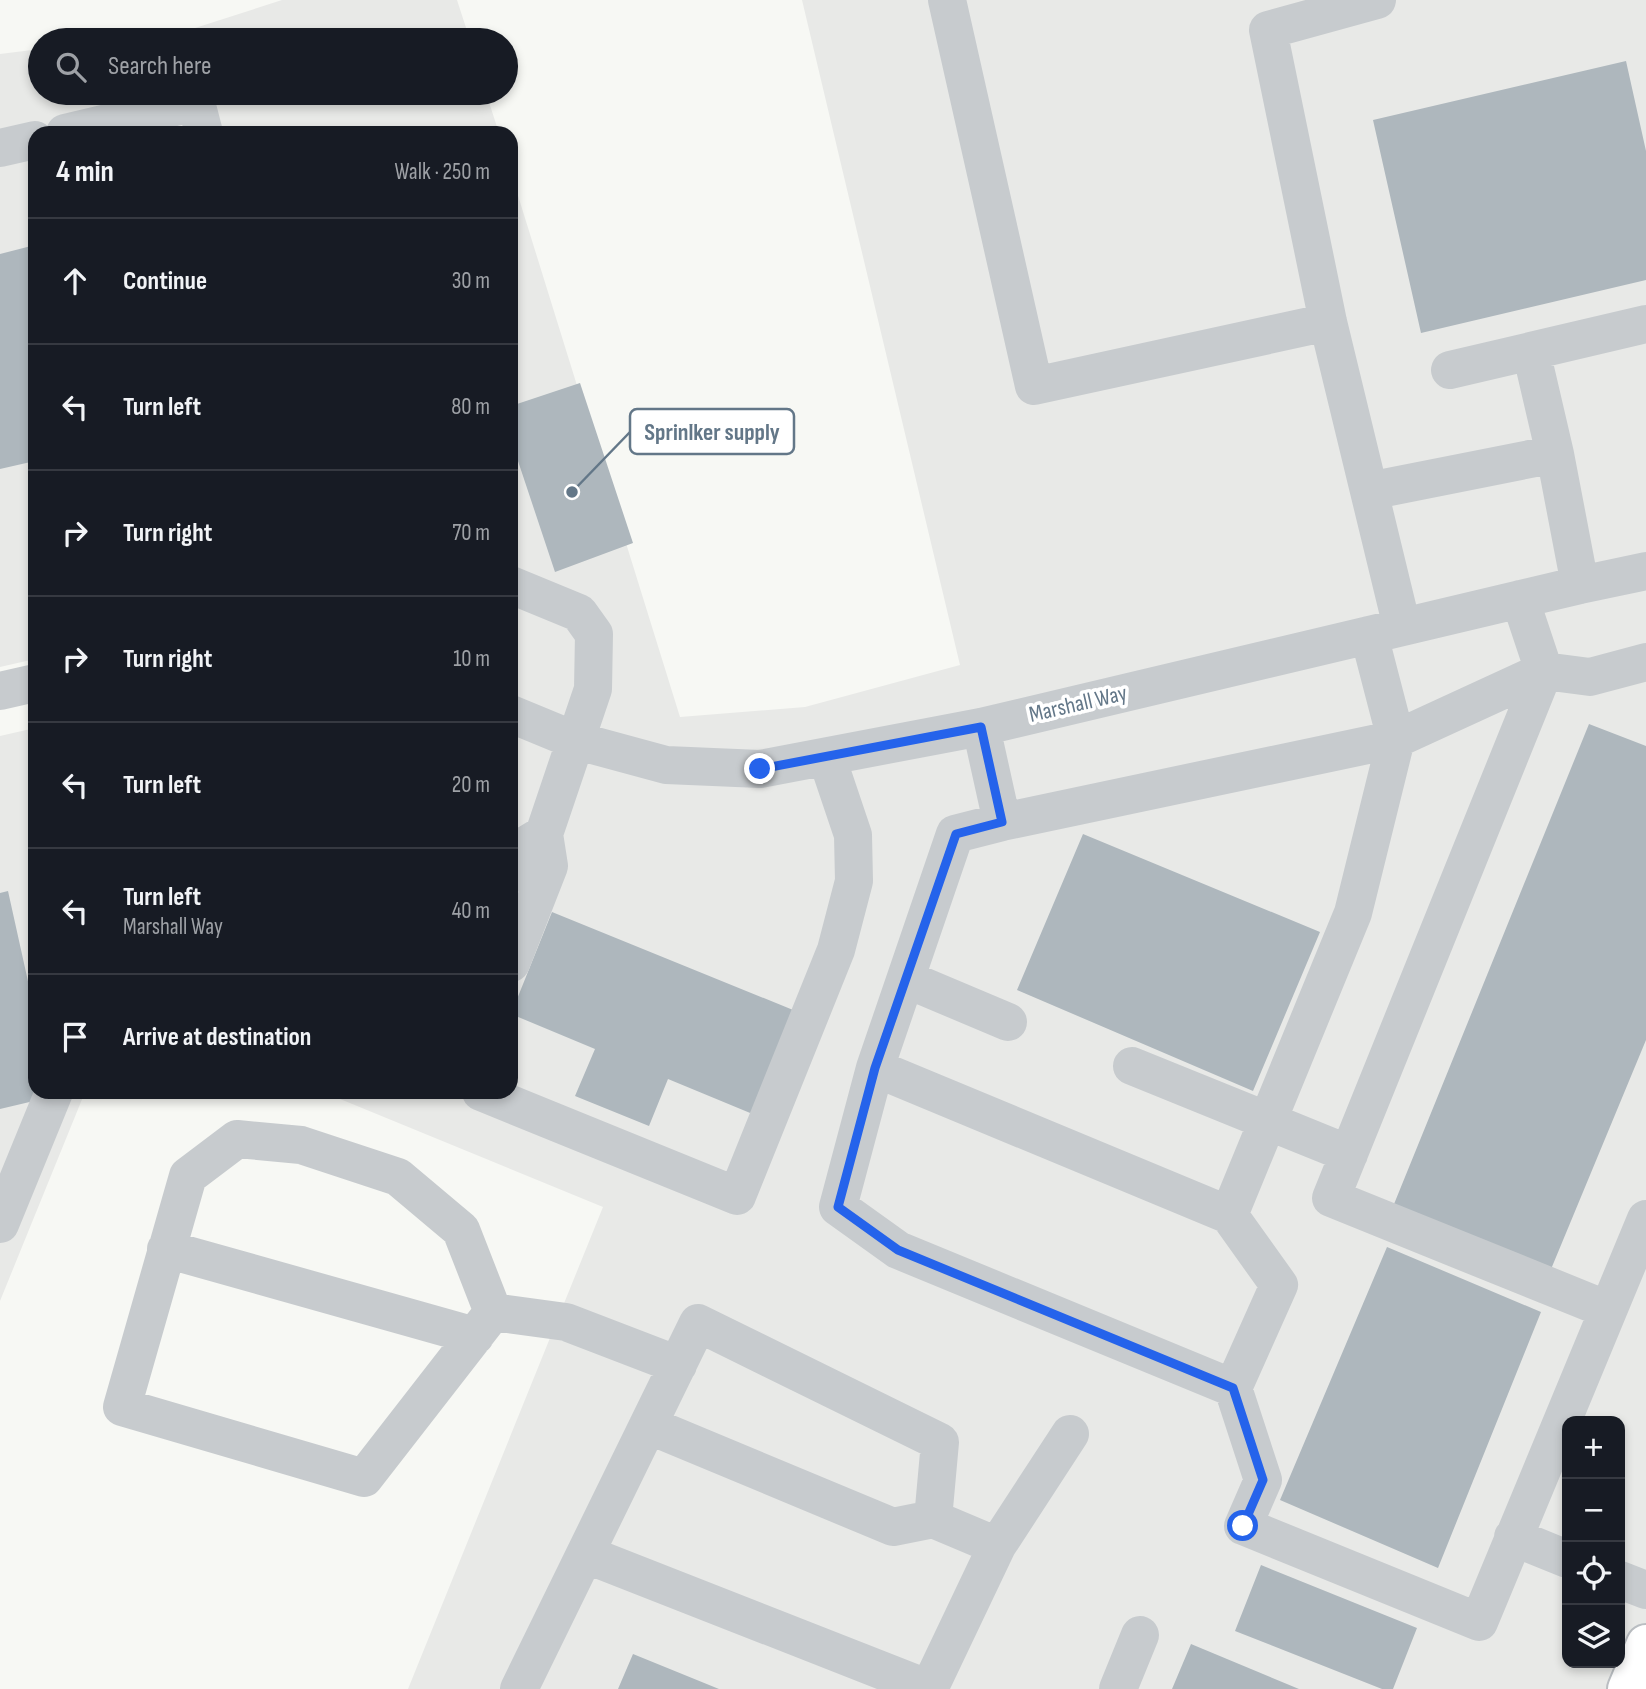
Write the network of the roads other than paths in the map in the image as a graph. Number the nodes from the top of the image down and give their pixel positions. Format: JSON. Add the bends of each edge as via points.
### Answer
{"nodes":[{"id":1,"x":947,"y":0,"type":"edge"},
{"id":2,"x":1377,"y":0,"type":"edge"},
{"id":3,"x":183,"y":105,"type":"edge"},
{"id":4,"x":197,"y":105,"type":"edge"},
{"id":5,"x":95,"y":126,"type":"edge"},
{"id":6,"x":202,"y":126,"type":"edge"},
{"id":7,"x":28,"y":142,"type":"edge"},
{"id":8,"x":0,"y":148,"type":"edge"},
{"id":9,"x":1328,"y":322,"type":"junction"},
{"id":10,"x":1646,"y":324,"type":"edge"},
{"id":11,"x":1531,"y":351,"type":"junction"},
{"id":12,"x":1450,"y":370,"type":"dead end"},
{"id":13,"x":1555,"y":454,"type":"junction"},
{"id":14,"x":1369,"y":491,"type":"junction"},
{"id":15,"x":1646,"y":571,"type":"edge"},
{"id":16,"x":1580,"y":585,"type":"junction"},
{"id":17,"x":518,"y":588,"type":"edge"},
{"id":18,"x":1520,"y":599,"type":"junction"},
{"id":19,"x":1385,"y":631,"type":"junction"},
{"id":20,"x":1646,"y":662,"type":"edge"},
{"id":21,"x":1544,"y":671,"type":"junction"},
{"id":22,"x":28,"y":685,"type":"edge"},
{"id":23,"x":0,"y":691,"type":"edge"},
{"id":24,"x":518,"y":717,"type":"edge"},
{"id":25,"x":981,"y":727,"type":"junction"},
{"id":26,"x":1396,"y":739,"type":"junction"},
{"id":27,"x":575,"y":740,"type":"junction"},
{"id":28,"x":827,"y":758,"type":"junction"},
{"id":29,"x":1002,"y":822,"type":"junction"},
{"id":30,"x":544,"y":834,"type":"junction"},
{"id":31,"x":518,"y":856,"type":"edge"},
{"id":32,"x":518,"y":945,"type":"edge"},
{"id":33,"x":906,"y":979,"type":"junction"},
{"id":34,"x":1008,"y":1022,"type":"dead end"},
{"id":35,"x":1132,"y":1066,"type":"dead end"},
{"id":36,"x":875,"y":1068,"type":"junction"},
{"id":37,"x":51,"y":1099,"type":"edge"},
{"id":38,"x":498,"y":1099,"type":"edge"},
{"id":39,"x":1269,"y":1121,"type":"junction"},
{"id":40,"x":1349,"y":1154,"type":"junction"},
{"id":41,"x":1229,"y":1215,"type":"junction"},
{"id":42,"x":1646,"y":1219,"type":"edge"},
{"id":43,"x":0,"y":1224,"type":"edge"},
{"id":44,"x":166,"y":1249,"type":"junction"},
{"id":45,"x":1608,"y":1310,"type":"junction"},
{"id":46,"x":484,"y":1324,"type":"junction"},
{"id":47,"x":678,"y":1365,"type":"junction"},
{"id":48,"x":1233,"y":1388,"type":"junction"},
{"id":49,"x":648,"y":1425,"type":"junction"},
{"id":50,"x":1070,"y":1434,"type":"dead end"},
{"id":51,"x":933,"y":1519,"type":"junction"},
{"id":52,"x":1513,"y":1537,"type":"junction"},
{"id":53,"x":997,"y":1546,"type":"junction"},
{"id":54,"x":586,"y":1554,"type":"junction"},
{"id":55,"x":1562,"y":1557,"type":"edge"},
{"id":56,"x":1625,"y":1582,"type":"edge"},
{"id":57,"x":1646,"y":1590,"type":"edge"},
{"id":58,"x":1140,"y":1635,"type":"dead end"},
{"id":59,"x":1646,"y":1644,"type":"edge"},
{"id":60,"x":519,"y":1689,"type":"edge"},
{"id":61,"x":929,"y":1689,"type":"edge"},
{"id":62,"x":1118,"y":1689,"type":"edge"},
{"id":63,"x":1627,"y":1689,"type":"edge"}],
"edges":[{"from":1,"to":9,"type":"street","via":[[1034,386]]},
{"from":2,"to":9,"type":"street","via":[[1268,30]]},
{"from":3,"to":5,"type":"street"},
{"from":4,"to":6,"type":"street"},
{"from":7,"to":8,"type":"street"},
{"from":9,"to":14,"type":"street"},
{"from":10,"to":11,"type":"street"},
{"from":11,"to":12,"type":"street"},
{"from":11,"to":13,"type":"street"},
{"from":13,"to":14,"type":"street"},
{"from":13,"to":16,"type":"street"},
{"from":14,"to":19,"type":"street"},
{"from":15,"to":16,"type":"street","name":"Marshall Way"},
{"from":16,"to":18,"type":"street","name":"Marshall Way"},
{"from":17,"to":27,"type":"street","via":[[579,613],[594,634],[593,689]]},
{"from":18,"to":19,"type":"street","name":"Marshall Way"},
{"from":18,"to":21,"type":"street"},
{"from":19,"to":25,"type":"street","name":"Marshall Way"},
{"from":19,"to":26,"type":"street"},
{"from":20,"to":21,"type":"street","via":[[1590,677]]},
{"from":21,"to":26,"type":"street"},
{"from":21,"to":40,"type":"street"},
{"from":22,"to":23,"type":"street"},
{"from":24,"to":27,"type":"street","name":"Marshall Way"},
{"from":25,"to":28,"type":"street","name":"Marshall Way"},
{"from":25,"to":29,"type":"street"},
{"from":26,"to":29,"type":"street"},
{"from":26,"to":39,"type":"street","via":[[1353,913]]},
{"from":27,"to":28,"type":"street","name":"Marshall Way","via":[[666,765],[760,769]]},
{"from":27,"to":30,"type":"street"},
{"from":28,"to":38,"type":"street","via":[[853,835],[854,881],[836,950],[737,1196]]},
{"from":29,"to":33,"type":"street","via":[[956,834]]},
{"from":30,"to":31,"type":"street","via":[[521,848]]},
{"from":30,"to":32,"type":"street","via":[[549,866]]},
{"from":33,"to":34,"type":"street"},
{"from":33,"to":36,"type":"street"},
{"from":35,"to":39,"type":"street"},
{"from":36,"to":41,"type":"street"},
{"from":36,"to":48,"type":"street","via":[[838,1207],[898,1250]]},
{"from":37,"to":43,"type":"street"},
{"from":39,"to":40,"type":"street"},
{"from":39,"to":41,"type":"street"},
{"from":40,"to":45,"type":"street","via":[[1331,1198]]},
{"from":41,"to":48,"type":"street","via":[[1279,1284]]},
{"from":42,"to":45,"type":"street"},
{"from":44,"to":46,"type":"street"},
{"from":44,"to":46,"type":"street","via":[[188,1176],[237,1139],[301,1145],[398,1177],[461,1230]]},
{"from":44,"to":46,"type":"street","via":[[122,1406],[363,1478]]},
{"from":45,"to":52,"type":"street"},
{"from":46,"to":47,"type":"street","via":[[566,1322]]},
{"from":47,"to":49,"type":"street"},
{"from":47,"to":51,"type":"street","via":[[698,1323],[940,1442]]},
{"from":48,"to":52,"type":"street","via":[[1263,1480],[1243,1526],[1479,1622]]},
{"from":49,"to":51,"type":"street","via":[[893,1527]]},
{"from":49,"to":54,"type":"street"},
{"from":50,"to":53,"type":"street"},
{"from":51,"to":53,"type":"street"},
{"from":52,"to":55,"type":"street"},
{"from":53,"to":61,"type":"street"},
{"from":54,"to":60,"type":"street"},
{"from":54,"to":61,"type":"street"},
{"from":56,"to":57,"type":"street"},
{"from":58,"to":62,"type":"street"},
{"from":59,"to":63,"type":"main road"}]}
